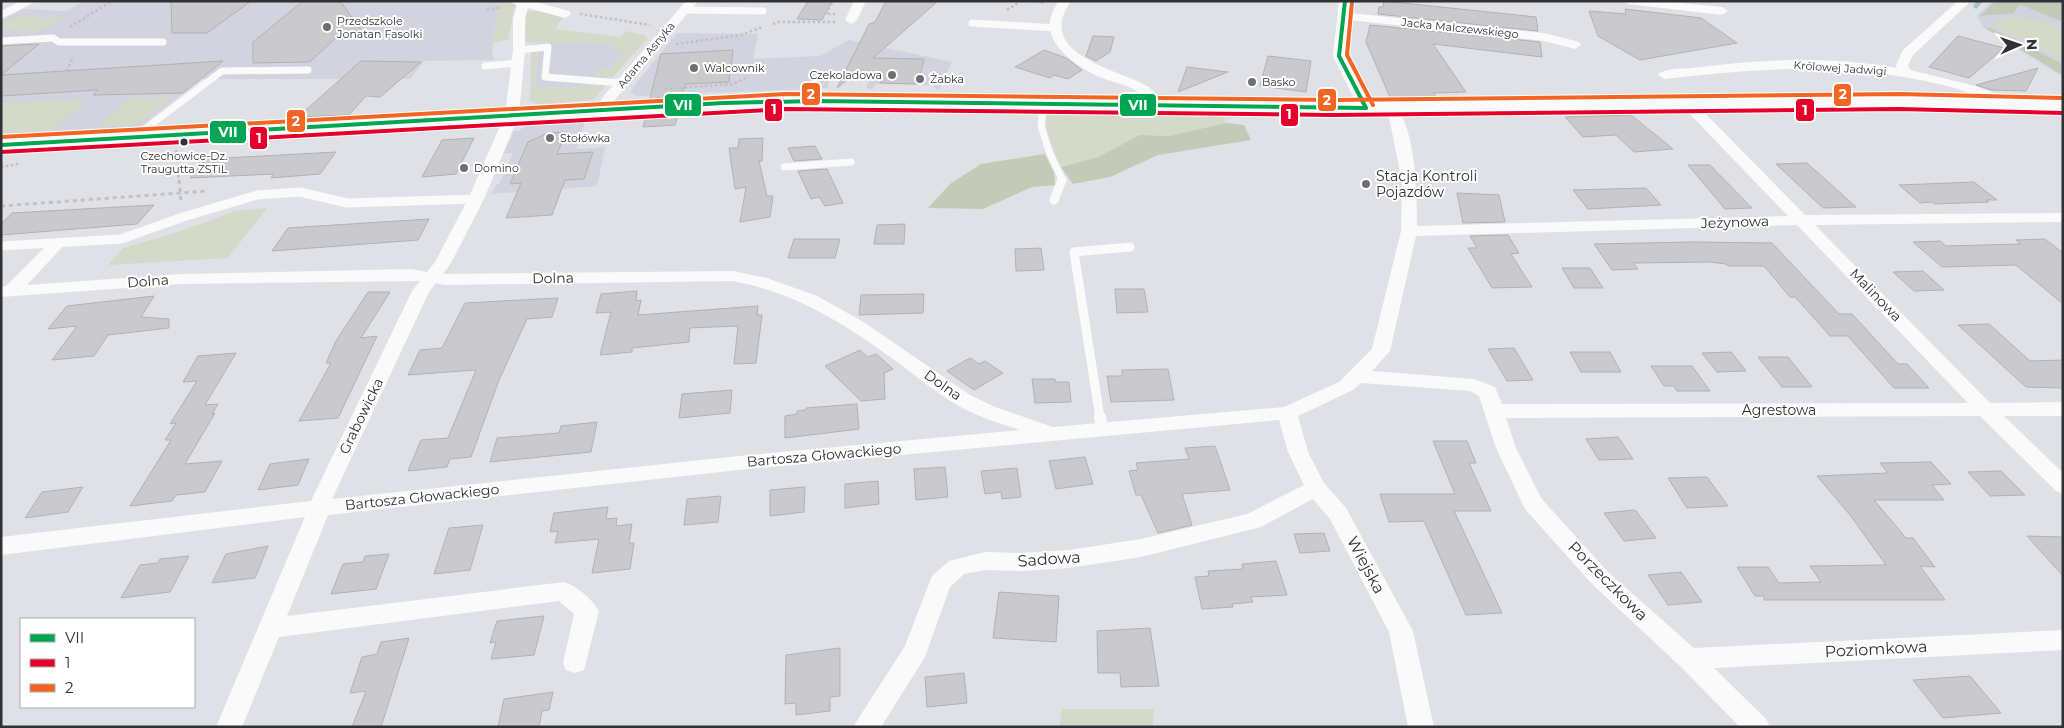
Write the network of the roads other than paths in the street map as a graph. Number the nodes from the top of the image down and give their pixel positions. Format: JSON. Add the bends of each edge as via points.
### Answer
{"nodes":[{"id":1,"x":31,"y":1,"type":"edge"},
{"id":2,"x":860,"y":1,"type":"edge"},
{"id":3,"x":1065,"y":1,"type":"edge"},
{"id":4,"x":1345,"y":1,"type":"edge"},
{"id":5,"x":1628,"y":1,"type":"edge"},
{"id":6,"x":1965,"y":1,"type":"edge"},
{"id":7,"x":522,"y":3,"type":"edge"},
{"id":8,"x":688,"y":5,"type":"edge"},
{"id":9,"x":1722,"y":10,"type":"dead end"},
{"id":10,"x":763,"y":11,"type":"dead end"},
{"id":11,"x":560,"y":13,"type":"road end"},
{"id":12,"x":1,"y":16,"type":"edge"},
{"id":13,"x":1344,"y":16,"type":"junction"},
{"id":14,"x":851,"y":20,"type":"road end"},
{"id":15,"x":972,"y":23,"type":"dead end"},
{"id":16,"x":1056,"y":28,"type":"junction"},
{"id":17,"x":1,"y":41,"type":"edge"},
{"id":18,"x":163,"y":42,"type":"dead end"},
{"id":19,"x":1574,"y":45,"type":"dead end"},
{"id":20,"x":519,"y":56,"type":"junction"},
{"id":21,"x":485,"y":66,"type":"dead end"},
{"id":22,"x":308,"y":70,"type":"dead end"},
{"id":23,"x":1905,"y":73,"type":"junction"},
{"id":24,"x":1665,"y":75,"type":"dead end"},
{"id":25,"x":622,"y":83,"type":"junction"},
{"id":26,"x":1044,"y":104,"type":"junction"},
{"id":27,"x":1689,"y":104,"type":"junction"},
{"id":28,"x":2011,"y":104,"type":"junction"},
{"id":29,"x":1156,"y":105,"type":"junction"},
{"id":30,"x":2063,"y":106,"type":"edge"},
{"id":31,"x":1366,"y":108,"type":"junction"},
{"id":32,"x":1391,"y":108,"type":"junction"},
{"id":33,"x":602,"y":110,"type":"junction"},
{"id":34,"x":512,"y":115,"type":"junction"},
{"id":35,"x":139,"y":137,"type":"junction"},
{"id":36,"x":1,"y":145,"type":"edge"},
{"id":37,"x":851,"y":162,"type":"dead end"},
{"id":38,"x":784,"y":167,"type":"dead end"},
{"id":39,"x":476,"y":198,"type":"junction"},
{"id":40,"x":1054,"y":200,"type":"dead end"},
{"id":41,"x":2061,"y":217,"type":"dead end"},
{"id":42,"x":1803,"y":220,"type":"junction"},
{"id":43,"x":1409,"y":231,"type":"junction"},
{"id":44,"x":58,"y":243,"type":"junction"},
{"id":45,"x":1,"y":246,"type":"edge"},
{"id":46,"x":1130,"y":247,"type":"dead end"},
{"id":47,"x":431,"y":277,"type":"junction"},
{"id":48,"x":6,"y":291,"type":"edge"},
{"id":49,"x":1356,"y":376,"type":"junction"},
{"id":50,"x":2063,"y":409,"type":"edge"},
{"id":51,"x":1496,"y":410,"type":"junction"},
{"id":52,"x":1986,"y":410,"type":"junction"},
{"id":53,"x":1287,"y":413,"type":"junction"},
{"id":54,"x":1102,"y":430,"type":"junction"},
{"id":55,"x":1054,"y":435,"type":"junction"},
{"id":56,"x":2063,"y":486,"type":"edge"},
{"id":57,"x":1316,"y":488,"type":"junction"},
{"id":58,"x":320,"y":508,"type":"junction"},
{"id":59,"x":1,"y":546,"type":"edge"},
{"id":60,"x":269,"y":628,"type":"junction"},
{"id":61,"x":2063,"y":640,"type":"edge"},
{"id":62,"x":1689,"y":659,"type":"junction"},
{"id":63,"x":575,"y":664,"type":"dead end"},
{"id":64,"x":229,"y":727,"type":"edge"},
{"id":65,"x":866,"y":727,"type":"edge"},
{"id":66,"x":1421,"y":727,"type":"edge"},
{"id":67,"x":1757,"y":727,"type":"edge"}],
"edges":[{"from":1,"to":12,"type":"street"},
{"from":2,"to":14,"type":"street"},
{"from":3,"to":16,"type":"street","via":[[1056,14]]},
{"from":4,"to":13,"type":"street"},
{"from":5,"to":9,"type":"street"},
{"from":6,"to":23,"type":"street","via":[[1907,53],[1902,65]]},
{"from":7,"to":11,"type":"street"},
{"from":7,"to":20,"type":"street","name":"Grabowicka"},
{"from":8,"to":10,"type":"lane"},
{"from":8,"to":25,"type":"street","name":"Adama Asnyka"},
{"from":13,"to":19,"type":"street","name":"Jacka Malczewskiego","via":[[1544,37]]},
{"from":13,"to":31,"type":"street","via":[[1340,56]]},
{"from":15,"to":16,"type":"lane"},
{"from":16,"to":29,"type":"street","via":[[1056,35],[1072,55],[1102,73],[1145,90]]},
{"from":17,"to":18,"type":"lane","via":[[53,38],[59,42]]},
{"from":20,"to":21,"type":"lane"},
{"from":20,"to":25,"type":"lane","via":[[548,47],[545,77]]},
{"from":20,"to":34,"type":"street","name":"Grabowicka"},
{"from":22,"to":35,"type":"lane","via":[[222,71],[145,129]]},
{"from":23,"to":24,"type":"street","name":"Królowej Jadwigi","via":[[1782,64],[1718,67]]},
{"from":23,"to":28,"type":"street","name":"Królowej Jadwigi","via":[[1984,93]]},
{"from":25,"to":33,"type":"street","name":"Adama Asnyka"},
{"from":26,"to":29,"type":"street"},
{"from":26,"to":33,"type":"street","via":[[806,101]]},
{"from":26,"to":40,"type":"lane","via":[[1041,126],[1063,182]]},
{"from":27,"to":28,"type":"street","via":[[1899,101]]},
{"from":27,"to":32,"type":"street"},
{"from":27,"to":42,"type":"street","name":"Malinowa"},
{"from":28,"to":30,"type":"street"},
{"from":29,"to":31,"type":"street"},
{"from":31,"to":32,"type":"street"},
{"from":32,"to":43,"type":"street","name":"Bartosza Głowackiego","via":[[1410,182]]},
{"from":33,"to":34,"type":"street"},
{"from":34,"to":35,"type":"street"},
{"from":34,"to":39,"type":"street","name":"Grabowicka"},
{"from":35,"to":36,"type":"street"},
{"from":37,"to":38,"type":"lane"},
{"from":39,"to":44,"type":"lane","via":[[348,203],[300,192],[257,195],[121,239]]},
{"from":39,"to":47,"type":"street","name":"Grabowicka","via":[[443,263]]},
{"from":41,"to":42,"type":"street","name":"Jeżynowa"},
{"from":42,"to":43,"type":"street","name":"Jeżynowa"},
{"from":42,"to":52,"type":"street","name":"Malinowa"},
{"from":43,"to":49,"type":"street","name":"Bartosza Głowackiego","via":[[1381,351]]},
{"from":44,"to":45,"type":"lane"},
{"from":44,"to":48,"type":"street","name":"Dolna"},
{"from":46,"to":54,"type":"lane","via":[[1074,252]]},
{"from":47,"to":48,"type":"street","name":"Dolna","via":[[412,274],[181,278]]},
{"from":47,"to":55,"type":"street","name":"Dolna","via":[[445,280],[709,275],[756,279],[790,288],[816,300],[969,404]]},
{"from":47,"to":58,"type":"street","name":"Grabowicka","via":[[421,291],[326,488]]},
{"from":49,"to":51,"type":"street","name":"Porzeczkowa","via":[[1474,385],[1488,392]]},
{"from":49,"to":53,"type":"street","name":"Bartosza Głowackiego","via":[[1346,386]]},
{"from":50,"to":52,"type":"street","name":"Agrestowa"},
{"from":51,"to":52,"type":"street","name":"Agrestowa"},
{"from":51,"to":62,"type":"street","name":"Porzeczkowa","via":[[1506,448],[1533,503],[1600,578]]},
{"from":52,"to":56,"type":"street","name":"Malinowa"},
{"from":53,"to":54,"type":"street","name":"Bartosza Głowackiego"},
{"from":53,"to":57,"type":"street","name":"Wiejska","via":[[1298,452]]},
{"from":54,"to":55,"type":"street","name":"Bartosza Głowackiego"},
{"from":55,"to":58,"type":"street","name":"Bartosza Głowackiego","via":[[739,463]]},
{"from":57,"to":65,"type":"street","name":"Sadowa","via":[[1253,521],[1141,548],[1069,559],[985,561],[957,567],[940,582],[916,650]]},
{"from":57,"to":66,"type":"street","name":"Wiejska","via":[[1338,514],[1401,631]]},
{"from":58,"to":59,"type":"street","name":"Bartosza Głowackiego"},
{"from":58,"to":60,"type":"street","name":"Grabowicka"},
{"from":60,"to":63,"type":"street","via":[[564,591],[587,612]]},
{"from":60,"to":64,"type":"street","name":"Grabowicka"},
{"from":61,"to":62,"type":"street","name":"Poziomkowa"},
{"from":62,"to":67,"type":"street","name":"Porzeczkowa"}]}
